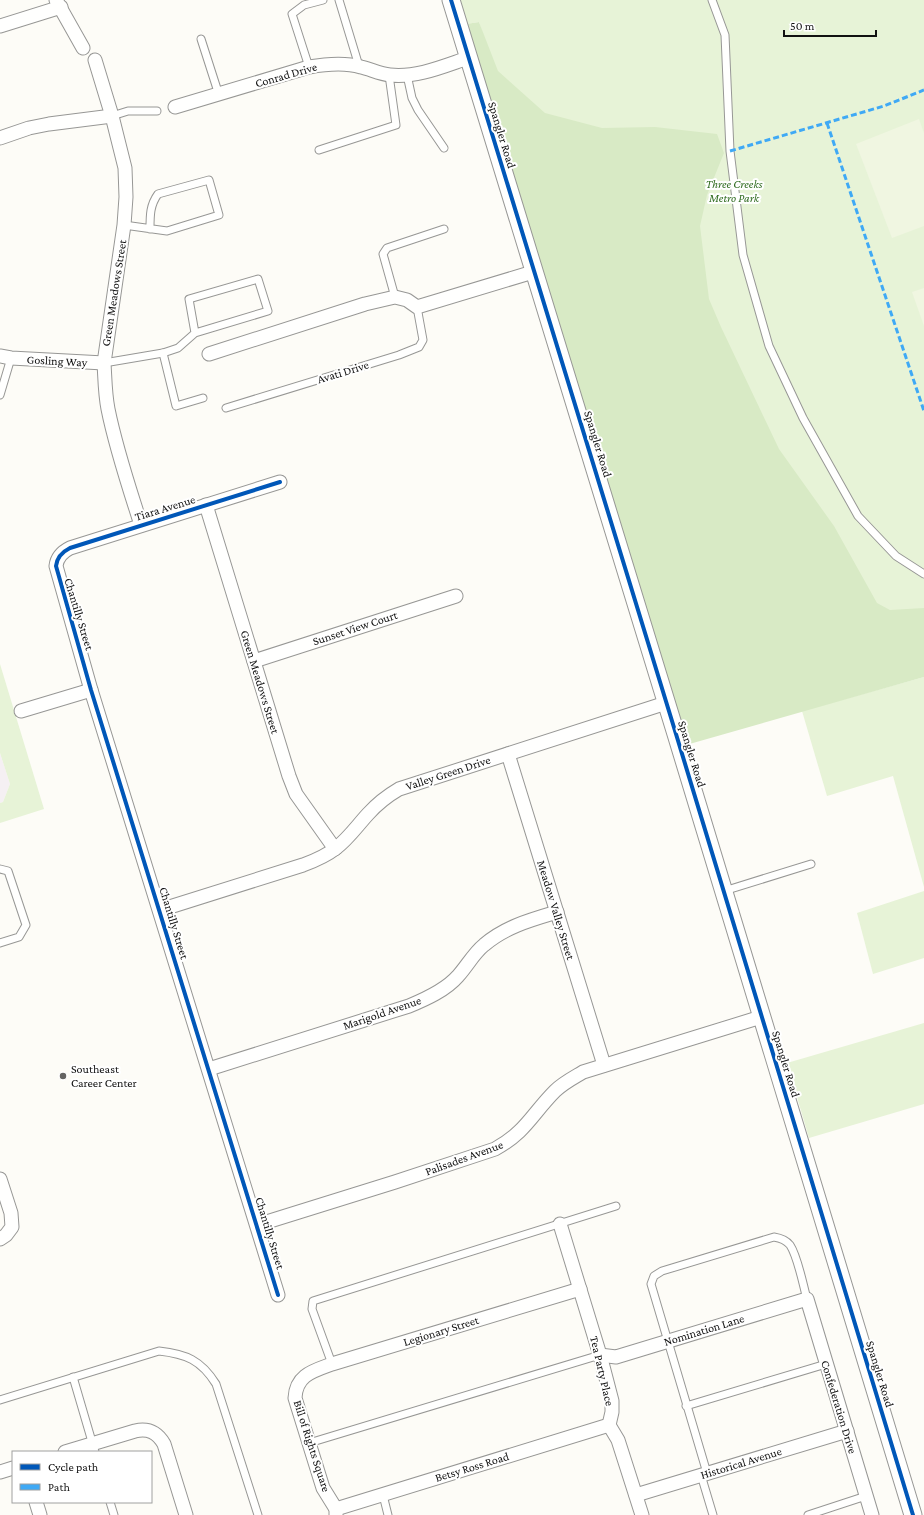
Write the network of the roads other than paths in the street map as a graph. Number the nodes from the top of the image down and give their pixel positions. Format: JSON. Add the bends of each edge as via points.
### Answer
{"nodes":[{"id":1,"x":323,"y":0,"type":"edge"},
{"id":2,"x":339,"y":0,"type":"edge"},
{"id":3,"x":450,"y":0,"type":"edge"},
{"id":4,"x":712,"y":0,"type":"edge"},
{"id":5,"x":59,"y":3,"type":"edge"},
{"id":6,"x":0,"y":26,"type":"edge"},
{"id":7,"x":201,"y":39,"type":"dead end"},
{"id":8,"x":83,"y":48,"type":"dead end"},
{"id":9,"x":468,"y":58,"type":"junction"},
{"id":10,"x":95,"y":60,"type":"dead end"},
{"id":11,"x":359,"y":66,"type":"junction"},
{"id":12,"x":309,"y":67,"type":"junction"},
{"id":13,"x":389,"y":75,"type":"junction"},
{"id":14,"x":407,"y":75,"type":"junction"},
{"id":15,"x":219,"y":95,"type":"junction"},
{"id":16,"x":175,"y":107,"type":"dead end"},
{"id":17,"x":157,"y":111,"type":"dead end"},
{"id":18,"x":112,"y":116,"type":"junction"},
{"id":19,"x":0,"y":138,"type":"edge"},
{"id":20,"x":444,"y":148,"type":"dead end"},
{"id":21,"x":319,"y":150,"type":"dead end"},
{"id":22,"x":124,"y":226,"type":"junction"},
{"id":23,"x":150,"y":229,"type":"junction"},
{"id":24,"x":444,"y":229,"type":"dead end"},
{"id":25,"x":534,"y":272,"type":"junction"},
{"id":26,"x":395,"y":298,"type":"junction"},
{"id":27,"x":417,"y":306,"type":"junction"},
{"id":28,"x":195,"y":333,"type":"junction"},
{"id":29,"x":163,"y":353,"type":"junction"},
{"id":30,"x":209,"y":354,"type":"dead end"},
{"id":31,"x":5,"y":357,"type":"edge"},
{"id":32,"x":104,"y":363,"type":"junction"},
{"id":33,"x":0,"y":395,"type":"edge"},
{"id":34,"x":203,"y":398,"type":"dead end"},
{"id":35,"x":226,"y":408,"type":"dead end"},
{"id":36,"x":280,"y":482,"type":"dead end"},
{"id":37,"x":206,"y":505,"type":"junction"},
{"id":38,"x":141,"y":526,"type":"junction"},
{"id":39,"x":59,"y":557,"type":"joint"},
{"id":40,"x":924,"y":574,"type":"edge"},
{"id":41,"x":456,"y":596,"type":"dead end"},
{"id":42,"x":254,"y":661,"type":"junction"},
{"id":43,"x":91,"y":690,"type":"junction"},
{"id":44,"x":666,"y":703,"type":"junction"},
{"id":45,"x":21,"y":711,"type":"dead end"},
{"id":46,"x":508,"y":754,"type":"junction"},
{"id":47,"x":335,"y":849,"type":"junction"},
{"id":48,"x":811,"y":864,"type":"dead end"},
{"id":49,"x":0,"y":869,"type":"edge"},
{"id":50,"x":723,"y":891,"type":"junction"},
{"id":51,"x":160,"y":910,"type":"junction"},
{"id":52,"x":557,"y":912,"type":"junction"},
{"id":53,"x":0,"y":943,"type":"edge"},
{"id":54,"x":761,"y":1018,"type":"junction"},
{"id":55,"x":604,"y":1065,"type":"junction"},
{"id":56,"x":209,"y":1069,"type":"junction"},
{"id":57,"x":0,"y":1179,"type":"edge"},
{"id":58,"x":616,"y":1206,"type":"dead end"},
{"id":59,"x":258,"y":1224,"type":"junction"},
{"id":60,"x":560,"y":1224,"type":"junction"},
{"id":61,"x":0,"y":1239,"type":"edge"},
{"id":62,"x":580,"y":1289,"type":"junction"},
{"id":63,"x":278,"y":1295,"type":"dead end"},
{"id":64,"x":807,"y":1299,"type":"junction"},
{"id":65,"x":667,"y":1341,"type":"junction"},
{"id":66,"x":600,"y":1355,"type":"junction"},
{"id":67,"x":332,"y":1364,"type":"junction"},
{"id":68,"x":826,"y":1364,"type":"junction"},
{"id":69,"x":73,"y":1377,"type":"junction"},
{"id":70,"x":304,"y":1377,"type":"joint"},
{"id":71,"x":0,"y":1400,"type":"edge"},
{"id":72,"x":686,"y":1406,"type":"junction"},
{"id":73,"x":609,"y":1425,"type":"junction"},
{"id":74,"x":847,"y":1431,"type":"junction"},
{"id":75,"x":309,"y":1443,"type":"junction"},
{"id":76,"x":93,"y":1448,"type":"edge"},
{"id":77,"x":71,"y":1451,"type":"edge"},
{"id":78,"x":12,"y":1468,"type":"edge"},
{"id":79,"x":0,"y":1472,"type":"edge"},
{"id":80,"x":704,"y":1474,"type":"junction"},
{"id":81,"x":383,"y":1495,"type":"junction"},
{"id":82,"x":636,"y":1495,"type":"junction"},
{"id":83,"x":866,"y":1496,"type":"junction"},
{"id":84,"x":36,"y":1503,"type":"edge"},
{"id":85,"x":110,"y":1503,"type":"edge"},
{"id":86,"x":336,"y":1512,"type":"edge"},
{"id":87,"x":40,"y":1515,"type":"edge"},
{"id":88,"x":114,"y":1515,"type":"edge"},
{"id":89,"x":186,"y":1515,"type":"edge"},
{"id":90,"x":258,"y":1515,"type":"edge"},
{"id":91,"x":388,"y":1515,"type":"edge"},
{"id":92,"x":642,"y":1515,"type":"edge"},
{"id":93,"x":713,"y":1515,"type":"edge"},
{"id":94,"x":808,"y":1515,"type":"edge"},
{"id":95,"x":872,"y":1515,"type":"edge"},
{"id":96,"x":913,"y":1515,"type":"edge"}],
"edges":[{"from":1,"to":12,"type":"lane","via":[[304,5],[292,14]]},
{"from":2,"to":11,"type":"lane"},
{"from":3,"to":9,"type":"street","name":"Spangler Road"},
{"from":4,"to":40,"type":"lane","via":[[725,35],[730,151],[743,255],[769,346],[803,418],[858,516],[896,556]]},
{"from":5,"to":6,"type":"street"},
{"from":5,"to":8,"type":"street"},
{"from":7,"to":15,"type":"lane"},
{"from":9,"to":14,"type":"street","name":"Conrad Drive","via":[[426,72]]},
{"from":9,"to":25,"type":"street","name":"Spangler Road"},
{"from":10,"to":18,"type":"street","name":"Green Meadows Street"},
{"from":11,"to":12,"type":"street","name":"Conrad Drive","via":[[321,64]]},
{"from":11,"to":13,"type":"street","name":"Conrad Drive"},
{"from":12,"to":15,"type":"street","name":"Conrad Drive"},
{"from":13,"to":14,"type":"street","name":"Conrad Drive"},
{"from":13,"to":21,"type":"lane","via":[[396,125]]},
{"from":14,"to":20,"type":"lane","via":[[412,98],[418,110]]},
{"from":15,"to":16,"type":"street","name":"Conrad Drive"},
{"from":17,"to":18,"type":"lane","via":[[128,111]]},
{"from":18,"to":19,"type":"street","via":[[49,124]]},
{"from":18,"to":22,"type":"street","name":"Green Meadows Street","via":[[125,168]]},
{"from":22,"to":23,"type":"lane"},
{"from":22,"to":32,"type":"street","name":"Green Meadows Street"},
{"from":23,"to":23,"type":"lane","via":[[167,231],[219,215],[209,180],[158,194],[150,209]]},
{"from":24,"to":26,"type":"lane","via":[[387,248],[383,254]]},
{"from":25,"to":27,"type":"street"},
{"from":25,"to":44,"type":"street","name":"Spangler Road"},
{"from":26,"to":27,"type":"street","via":[[407,300]]},
{"from":26,"to":30,"type":"street","via":[[365,304]]},
{"from":27,"to":35,"type":"lane","name":"Avati Drive","via":[[423,340],[419,347]]},
{"from":28,"to":28,"type":"lane","via":[[268,311],[258,280],[190,300]]},
{"from":28,"to":29,"type":"lane","via":[[178,348]]},
{"from":29,"to":32,"type":"lane"},
{"from":29,"to":34,"type":"lane","via":[[176,406]]},
{"from":31,"to":32,"type":"street","name":"Gosling Way"},
{"from":31,"to":33,"type":"lane","name":"Gosling Way"},
{"from":32,"to":38,"type":"street","name":"Green Meadows Street","via":[[108,408]]},
{"from":36,"to":37,"type":"street","name":"Tiara Avenue"},
{"from":37,"to":38,"type":"street","name":"Tiara Avenue"},
{"from":37,"to":42,"type":"street","name":"Green Meadows Street"},
{"from":38,"to":39,"type":"street","name":"Tiara Avenue","via":[[70,548]]},
{"from":39,"to":43,"type":"street","name":"Chantilly Street","via":[[56,571]]},
{"from":41,"to":42,"type":"street","name":"Sunset View Court"},
{"from":42,"to":47,"type":"street","name":"Green Meadows Street","via":[[296,794]]},
{"from":43,"to":45,"type":"street"},
{"from":43,"to":51,"type":"street","name":"Chantilly Street"},
{"from":44,"to":46,"type":"street","name":"Valley Green Drive"},
{"from":44,"to":50,"type":"street","name":"Spangler Road"},
{"from":46,"to":47,"type":"street","name":"Valley Green Drive","via":[[399,789],[383,799]]},
{"from":46,"to":52,"type":"street","name":"Meadow Valley Street"},
{"from":47,"to":51,"type":"street","name":"Valley Green Drive","via":[[303,865]]},
{"from":48,"to":50,"type":"lane"},
{"from":49,"to":53,"type":"lane","via":[[8,871],[26,925],[19,937]]},
{"from":50,"to":54,"type":"street","name":"Spangler Road"},
{"from":51,"to":56,"type":"street","name":"Chantilly Street"},
{"from":52,"to":55,"type":"street","name":"Meadow Valley Street"},
{"from":52,"to":56,"type":"street","name":"Marigold Avenue","via":[[501,932],[482,946],[457,977],[427,998],[409,1006]]},
{"from":54,"to":55,"type":"street","name":"Palisades Avenue"},
{"from":54,"to":96,"type":"street","name":"Spangler Road"},
{"from":55,"to":59,"type":"street","name":"Palisades Avenue","via":[[567,1081],[555,1091],[519,1133],[495,1149]]},
{"from":56,"to":59,"type":"street","name":"Chantilly Street"},
{"from":57,"to":61,"type":"street","via":[[11,1214],[12,1227]]},
{"from":58,"to":60,"type":"lane"},
{"from":59,"to":63,"type":"street","name":"Chantilly Street"},
{"from":60,"to":62,"type":"street","name":"Tea Party Place"},
{"from":60,"to":67,"type":"lane","via":[[313,1301],[312,1309]]},
{"from":62,"to":66,"type":"street","name":"Tea Party Place"},
{"from":62,"to":67,"type":"street","name":"Legionary Street"},
{"from":64,"to":65,"type":"street","name":"Nomination Lane"},
{"from":64,"to":65,"type":"lane","via":[[790,1244],[774,1237],[662,1271],[654,1276],[651,1284]]},
{"from":64,"to":68,"type":"street","name":"Confederation Drive"},
{"from":65,"to":66,"type":"street","name":"Nomination Lane","via":[[616,1357]]},
{"from":65,"to":72,"type":"lane"},
{"from":66,"to":73,"type":"street","name":"Tea Party Place","via":[[612,1401]]},
{"from":66,"to":75,"type":"lane"},
{"from":67,"to":70,"type":"street","name":"Legionary Street"},
{"from":68,"to":72,"type":"lane"},
{"from":68,"to":74,"type":"street","name":"Confederation Drive"},
{"from":69,"to":71,"type":"lane"},
{"from":69,"to":76,"type":"lane"},
{"from":69,"to":90,"type":"lane","via":[[159,1351],[194,1359],[204,1366],[216,1384]]},
{"from":70,"to":75,"type":"street","name":"Bill of Rights Square","via":[[295,1391],[295,1398]]},
{"from":72,"to":80,"type":"lane"},
{"from":73,"to":81,"type":"street","name":"Betsy Ross Road"},
{"from":73,"to":82,"type":"street","via":[[618,1440]]},
{"from":74,"to":80,"type":"street","name":"Historical Avenue"},
{"from":74,"to":83,"type":"street","name":"Confederation Drive"},
{"from":75,"to":86,"type":"street","name":"Bill of Rights Square","via":[[322,1488]]},
{"from":76,"to":77,"type":"street"},
{"from":76,"to":89,"type":"street","via":[[143,1429],[153,1432],[164,1444]]},
{"from":78,"to":79,"type":"street"},
{"from":80,"to":82,"type":"street","name":"Historical Avenue"},
{"from":80,"to":93,"type":"lane"},
{"from":81,"to":86,"type":"street","name":"Betsy Ross Road"},
{"from":81,"to":91,"type":"lane"},
{"from":82,"to":92,"type":"street"},
{"from":83,"to":94,"type":"lane"},
{"from":83,"to":95,"type":"street","name":"Confederation Drive"},
{"from":84,"to":87,"type":"street"},
{"from":85,"to":88,"type":"lane"}]}
